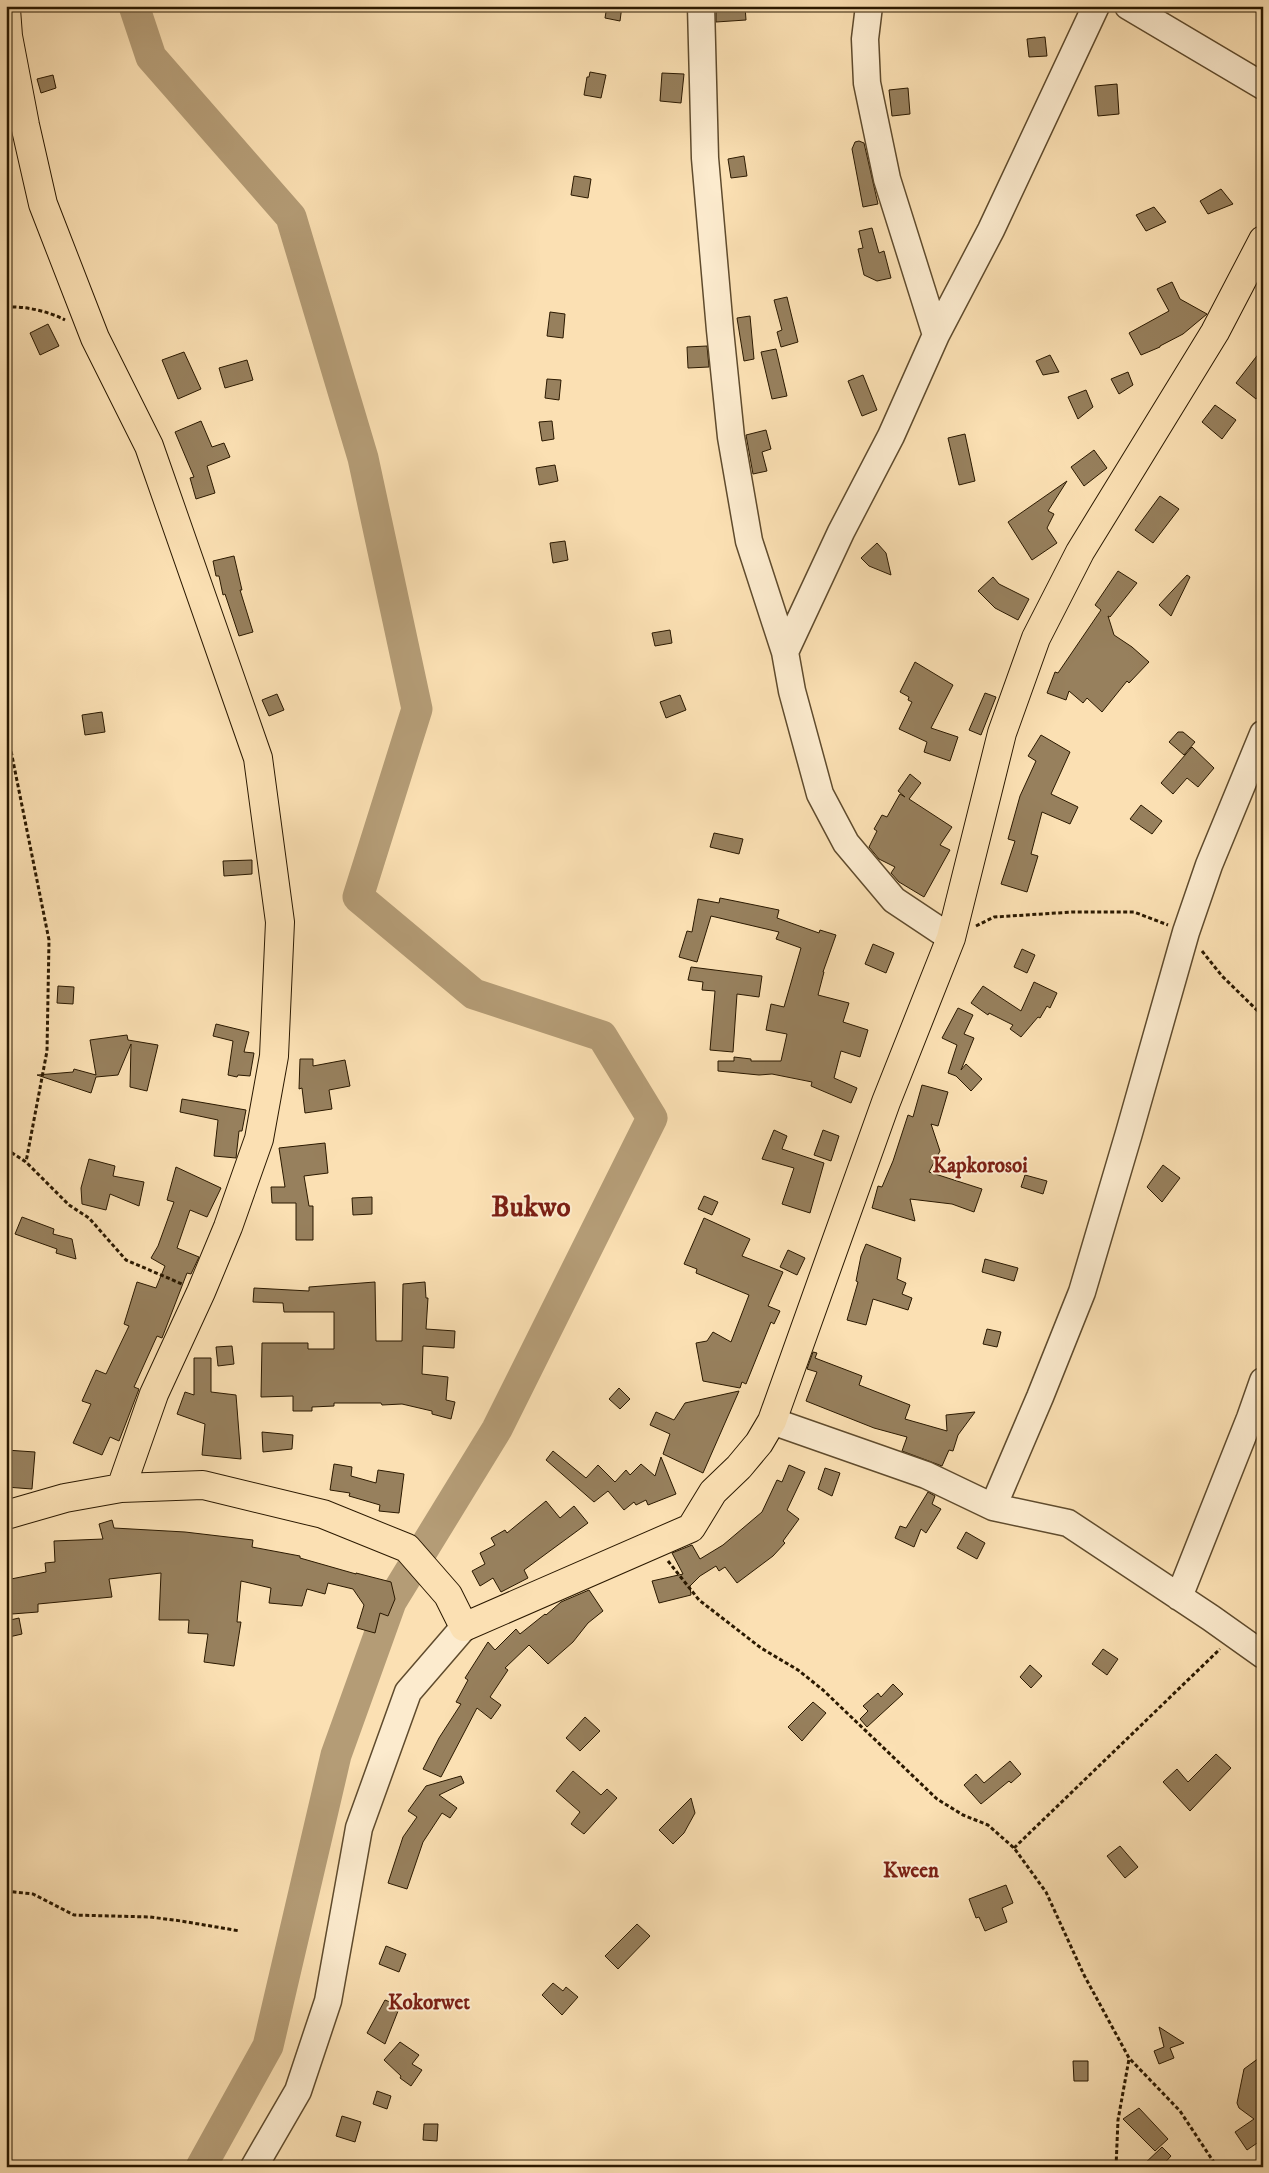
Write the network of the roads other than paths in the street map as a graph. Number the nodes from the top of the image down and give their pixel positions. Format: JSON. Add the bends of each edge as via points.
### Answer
{"nodes":[{"id":1,"x":701,"y":6,"type":"edge"},
{"id":2,"x":869,"y":6,"type":"edge"},
{"id":3,"x":1096,"y":6,"type":"edge"},
{"id":4,"x":1128,"y":6,"type":"edge"},
{"id":5,"x":6,"y":9,"type":"edge"},
{"id":6,"x":1263,"y":86,"type":"edge"},
{"id":7,"x":1263,"y":240,"type":"edge"},
{"id":8,"x":936,"y":335,"type":"junction"},
{"id":9,"x":784,"y":652,"type":"junction"},
{"id":10,"x":1263,"y":734,"type":"edge"},
{"id":11,"x":951,"y":938,"type":"junction"},
{"id":12,"x":1263,"y":1381,"type":"edge"},
{"id":13,"x":772,"y":1421,"type":"junction"},
{"id":14,"x":121,"y":1488,"type":"junction"},
{"id":15,"x":993,"y":1507,"type":"junction"},
{"id":16,"x":6,"y":1515,"type":"edge"},
{"id":17,"x":1179,"y":1597,"type":"junction"},
{"id":18,"x":464,"y":1627,"type":"junction"},
{"id":19,"x":1263,"y":1654,"type":"edge"},
{"id":20,"x":254,"y":2167,"type":"edge"}],
"edges":[{"from":1,"to":9,"type":"street","via":[[705,158],[731,437],[749,541]]},
{"from":2,"to":8,"type":"street","via":[[865,40],[867,83],[887,179]]},
{"from":3,"to":8,"type":"street","via":[[991,230]]},
{"from":4,"to":6,"type":"street"},
{"from":5,"to":14,"type":"main road","via":[[21,108],[43,204],[95,338],[149,446],[258,758],[280,922],[274,1056],[259,1139],[228,1227],[154,1394]]},
{"from":7,"to":11,"type":"main road","via":[[1215,332],[1080,552],[1036,638],[1002,733]]},
{"from":8,"to":9,"type":"street","via":[[891,436]]},
{"from":9,"to":11,"type":"street","via":[[820,794],[846,842],[894,900]]},
{"from":10,"to":15,"type":"street","via":[[1186,932],[1082,1292]]},
{"from":11,"to":13,"type":"main road","via":[[886,1102]]},
{"from":12,"to":17,"type":"street"},
{"from":13,"to":15,"type":"street","via":[[926,1475]]},
{"from":13,"to":18,"type":"main road","via":[[740,1467],[712,1492],[691,1528]]},
{"from":14,"to":16,"type":"main road","via":[[65,1498]]},
{"from":14,"to":18,"type":"main road","via":[[203,1485],[324,1514],[407,1548],[448,1595]]},
{"from":15,"to":17,"type":"street","via":[[1068,1523]]},
{"from":17,"to":19,"type":"street"},
{"from":18,"to":20,"type":"street","via":[[408,1692],[359,1828],[328,2001],[298,2090]]}]}
